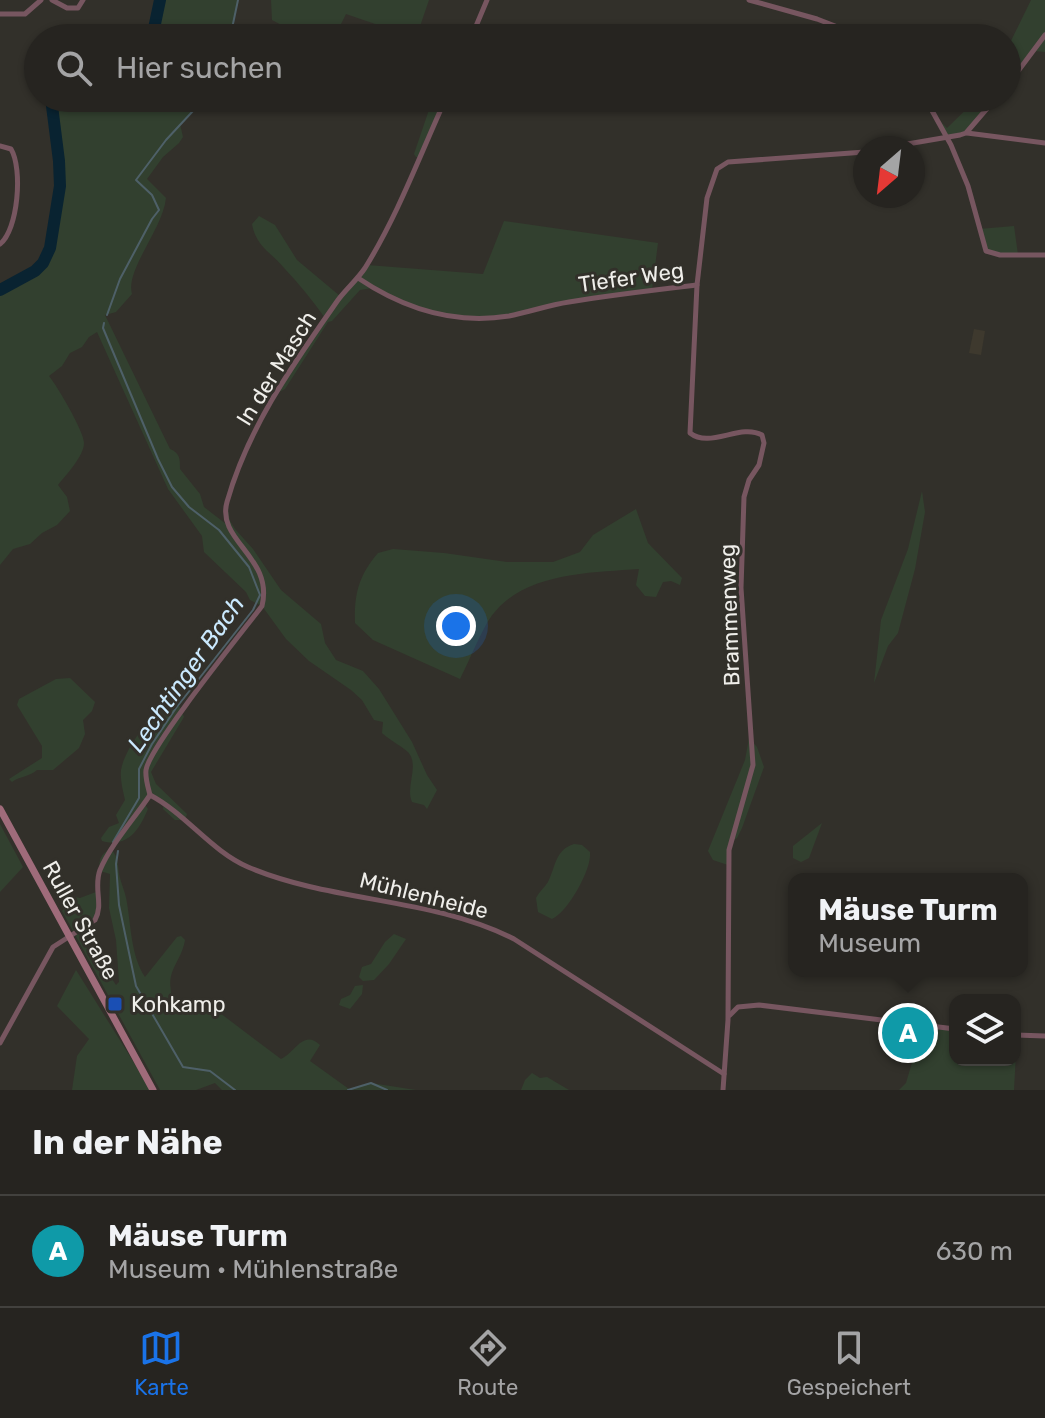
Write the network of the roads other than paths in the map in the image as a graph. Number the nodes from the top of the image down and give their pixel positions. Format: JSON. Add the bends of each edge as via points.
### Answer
{"nodes":[{"id":1,"x":41,"y":0,"type":"edge"},
{"id":2,"x":52,"y":0,"type":"edge"},
{"id":3,"x":83,"y":0,"type":"edge"},
{"id":4,"x":487,"y":0,"type":"edge"},
{"id":5,"x":749,"y":0,"type":"edge"},
{"id":6,"x":34,"y":3,"type":"edge"},
{"id":7,"x":0,"y":14,"type":"edge"},
{"id":8,"x":477,"y":24,"type":"edge"},
{"id":9,"x":830,"y":24,"type":"edge"},
{"id":10,"x":1045,"y":35,"type":"edge"},
{"id":11,"x":1021,"y":67,"type":"edge"},
{"id":12,"x":440,"y":112,"type":"edge"},
{"id":13,"x":932,"y":112,"type":"edge"},
{"id":14,"x":984,"y":112,"type":"edge"},
{"id":15,"x":966,"y":133,"type":"junction"},
{"id":16,"x":945,"y":137,"type":"junction"},
{"id":17,"x":925,"y":141,"type":"edge"},
{"id":18,"x":1045,"y":143,"type":"edge"},
{"id":19,"x":0,"y":146,"type":"edge"},
{"id":20,"x":853,"y":153,"type":"edge"},
{"id":21,"x":0,"y":244,"type":"edge"},
{"id":22,"x":1045,"y":255,"type":"edge"},
{"id":23,"x":358,"y":278,"type":"junction"},
{"id":24,"x":697,"y":285,"type":"junction"},
{"id":25,"x":150,"y":795,"type":"junction"},
{"id":26,"x":0,"y":809,"type":"edge"},
{"id":27,"x":69,"y":938,"type":"junction"},
{"id":28,"x":728,"y":1020,"type":"junction"},
{"id":29,"x":949,"y":1028,"type":"edge"},
{"id":30,"x":1021,"y":1035,"type":"edge"},
{"id":31,"x":1045,"y":1036,"type":"edge"},
{"id":32,"x":0,"y":1043,"type":"edge"},
{"id":33,"x":724,"y":1074,"type":"junction"},
{"id":34,"x":153,"y":1090,"type":"edge"},
{"id":35,"x":723,"y":1090,"type":"edge"}],
"edges":[{"from":1,"to":6,"type":"street"},
{"from":2,"to":3,"type":"street","via":[[71,9]]},
{"from":4,"to":8,"type":"street"},
{"from":5,"to":9,"type":"street"},
{"from":6,"to":7,"type":"street","via":[[25,14]]},
{"from":10,"to":11,"type":"street"},
{"from":12,"to":23,"type":"street","name":"In der Masch"},
{"from":13,"to":16,"type":"street"},
{"from":14,"to":15,"type":"street"},
{"from":15,"to":16,"type":"street"},
{"from":15,"to":18,"type":"street"},
{"from":16,"to":17,"type":"street"},
{"from":16,"to":22,"type":"street","via":[[968,186],[986,251]]},
{"from":19,"to":21,"type":"street","via":[[15,156],[17,186],[10,232]]},
{"from":20,"to":24,"type":"street","name":"Tiefer Weg","via":[[721,165],[709,186]]},
{"from":23,"to":24,"type":"street","name":"Tiefer Weg","via":[[390,299],[476,319]]},
{"from":23,"to":25,"type":"street","name":"In der Masch","via":[[275,394],[250,440],[225,515],[258,565],[262,606],[149,760]]},
{"from":24,"to":28,"type":"street","name":"Brammenweg","via":[[690,433],[712,437],[753,430],[764,443],[744,497],[741,588],[753,765],[729,850]]},
{"from":25,"to":27,"type":"street","via":[[100,871],[99,913]]},
{"from":25,"to":33,"type":"street","name":"Mühlenheide","via":[[245,866],[492,928]]},
{"from":26,"to":27,"type":"main road","name":"Ruller Straße"},
{"from":27,"to":32,"type":"street","via":[[46,956]]},
{"from":27,"to":34,"type":"main road","name":"Ruller Straße"},
{"from":28,"to":29,"type":"street","via":[[738,1007],[759,1005]]},
{"from":28,"to":33,"type":"street"},
{"from":30,"to":31,"type":"street"},
{"from":33,"to":35,"type":"street"}]}
